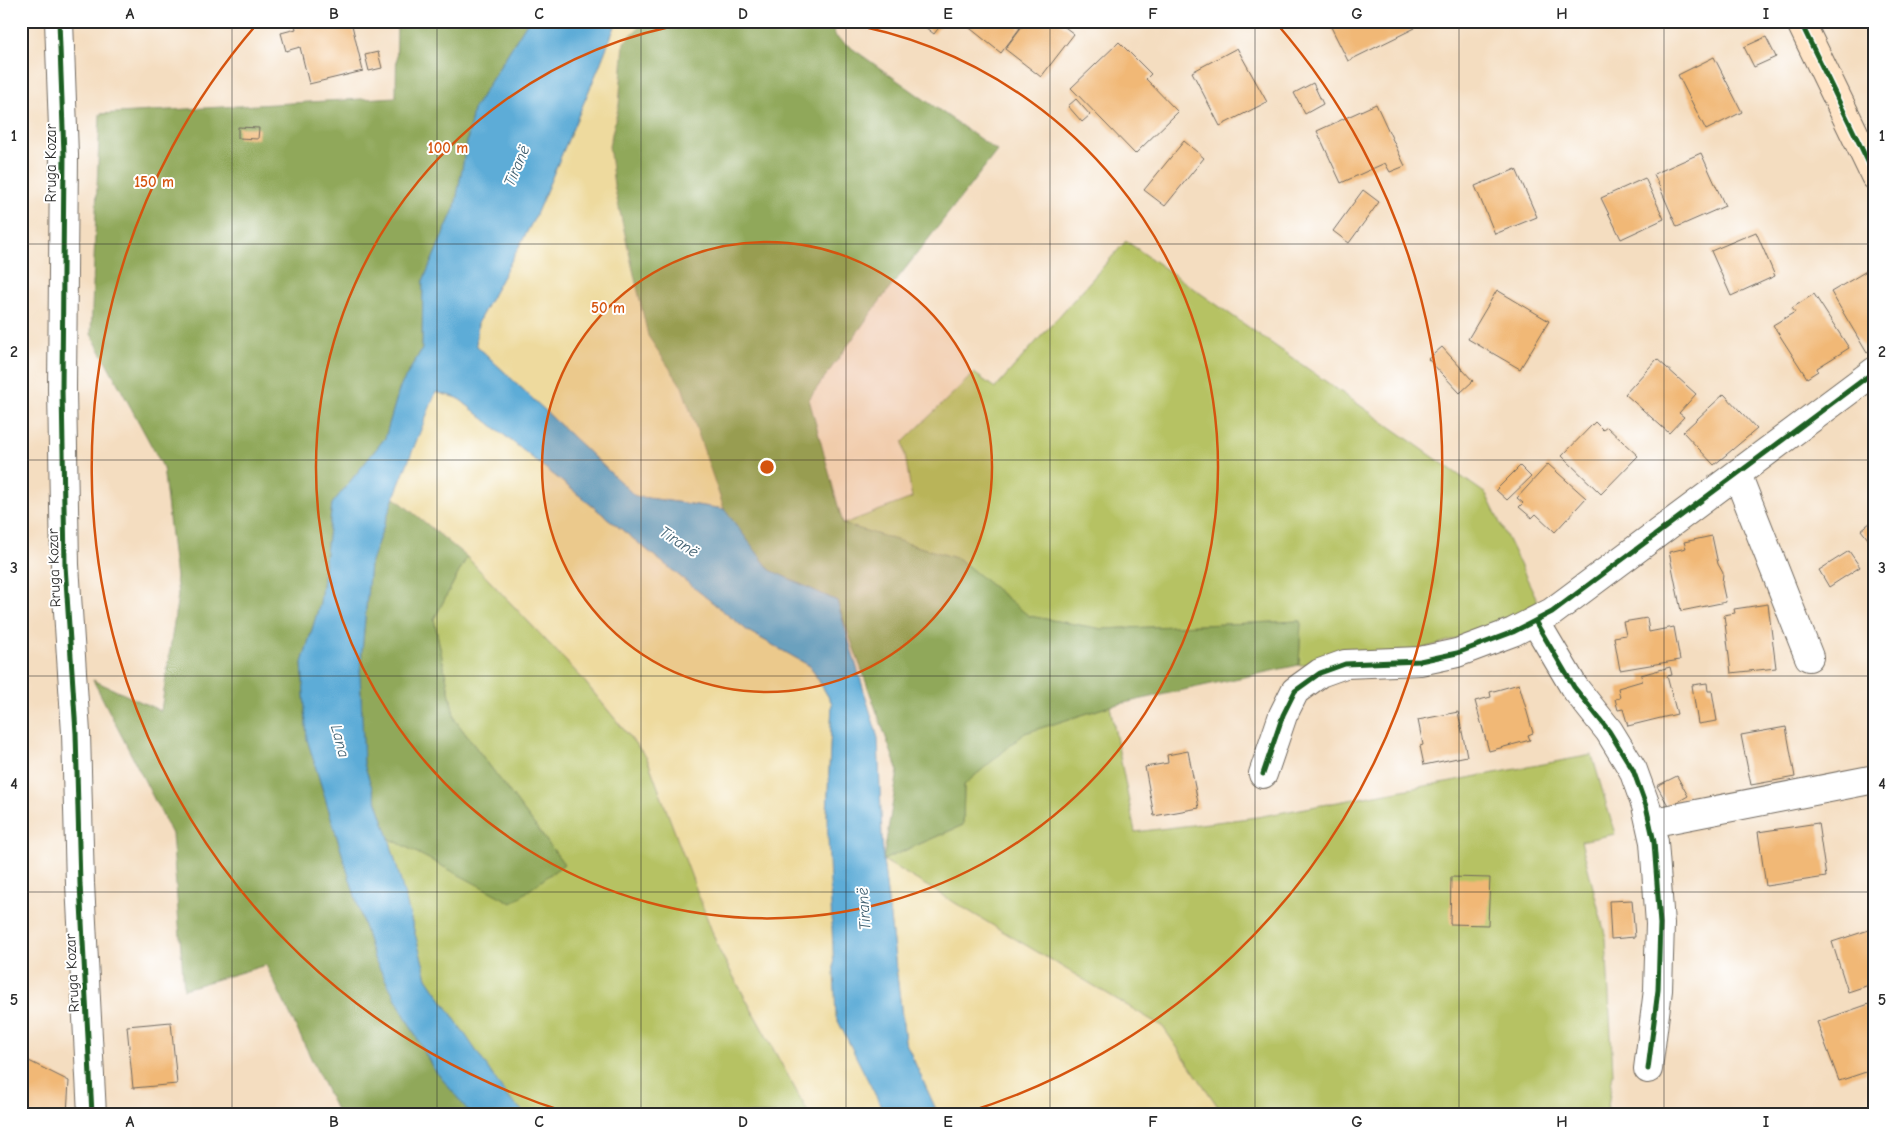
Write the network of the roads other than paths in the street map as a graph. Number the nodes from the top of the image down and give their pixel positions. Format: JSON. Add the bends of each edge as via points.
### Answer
{"nodes":[{"id":1,"x":60,"y":21,"type":"edge"},
{"id":2,"x":1800,"y":21,"type":"edge"},
{"id":3,"x":1875,"y":176,"type":"edge"},
{"id":4,"x":1875,"y":371,"type":"edge"},
{"id":5,"x":1737,"y":474,"type":"junction"},
{"id":6,"x":1535,"y":621,"type":"junction"},
{"id":7,"x":1809,"y":657,"type":"dead end"},
{"id":8,"x":1264,"y":774,"type":"dead end"},
{"id":9,"x":1875,"y":779,"type":"edge"},
{"id":10,"x":1650,"y":823,"type":"junction"},
{"id":11,"x":1648,"y":1069,"type":"dead end"},
{"id":12,"x":92,"y":1114,"type":"edge"}],
"edges":[{"from":1,"to":12,"type":"street","name":"Rruga Kozar","via":[[64,155],[62,389],[65,566],[76,733]]},
{"from":2,"to":3,"type":"main road"},
{"from":4,"to":5,"type":"street"},
{"from":5,"to":6,"type":"street","via":[[1552,612]]},
{"from":5,"to":7,"type":"street"},
{"from":6,"to":8,"type":"street","via":[[1457,653],[1420,661],[1345,664],[1320,673],[1295,691],[1283,715]]},
{"from":6,"to":10,"type":"street","via":[[1574,687],[1609,731],[1633,770]]},
{"from":9,"to":10,"type":"street"},
{"from":10,"to":11,"type":"street","via":[[1660,924],[1658,990]]}]}
